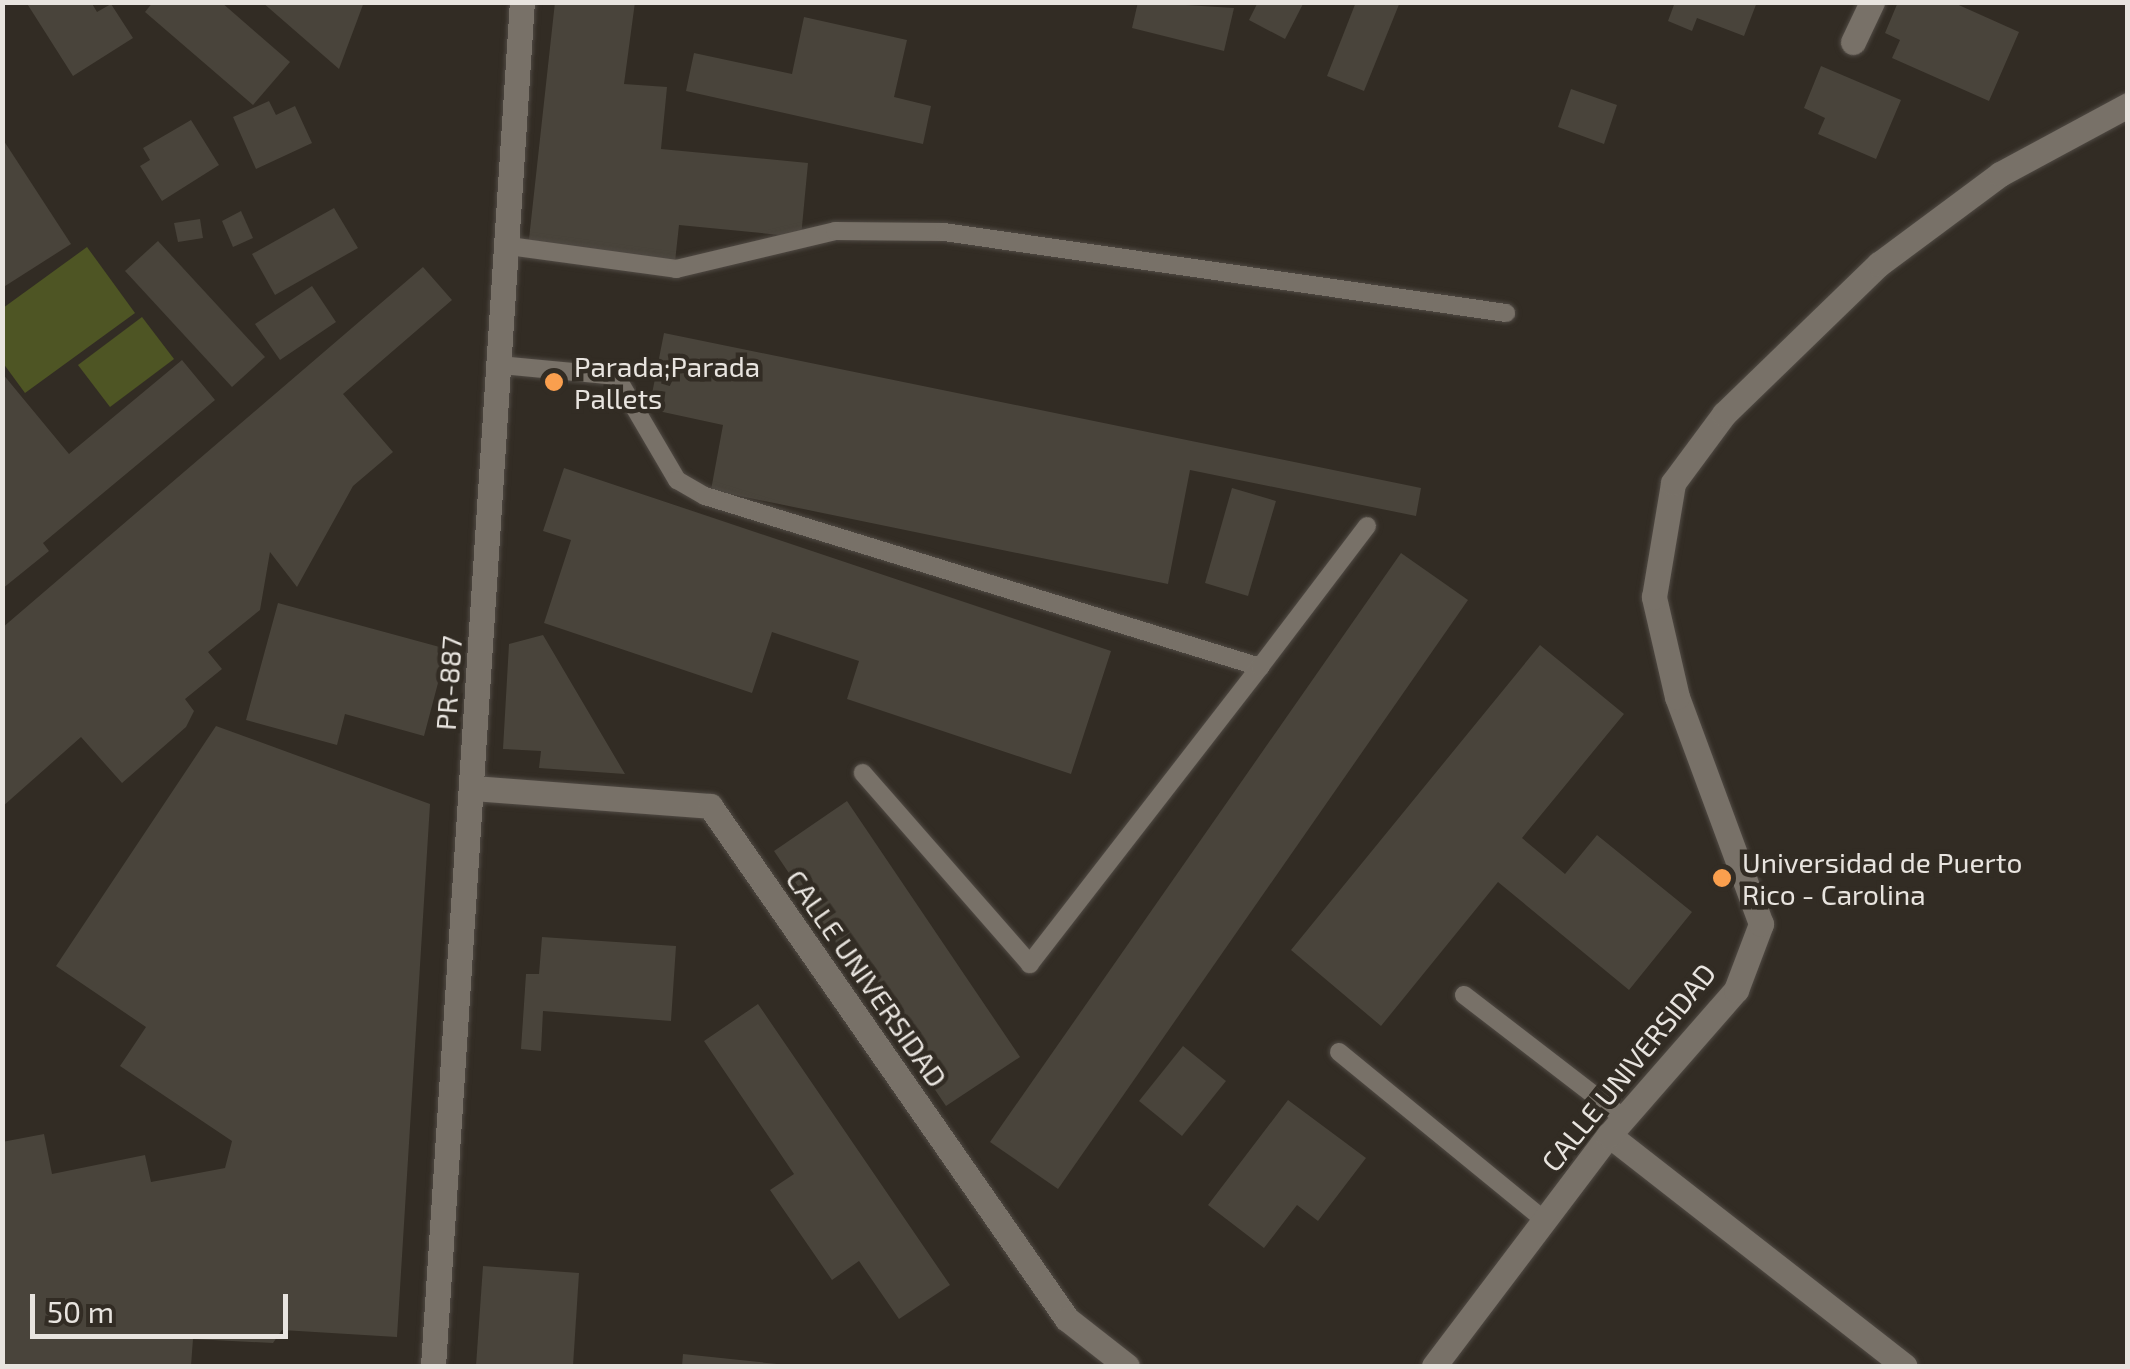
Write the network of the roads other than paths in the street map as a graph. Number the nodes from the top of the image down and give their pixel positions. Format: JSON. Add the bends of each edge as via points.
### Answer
{"nodes":[{"id":1,"x":522,"y":2,"type":"edge"},
{"id":2,"x":1872,"y":2,"type":"edge"},
{"id":3,"x":1853,"y":42,"type":"dead end"},
{"id":4,"x":2128,"y":104,"type":"edge"},
{"id":5,"x":508,"y":246,"type":"junction"},
{"id":6,"x":1506,"y":312,"type":"dead end"},
{"id":7,"x":500,"y":365,"type":"junction"},
{"id":8,"x":1367,"y":526,"type":"dead end"},
{"id":9,"x":1260,"y":666,"type":"junction"},
{"id":10,"x":863,"y":774,"type":"dead end"},
{"id":11,"x":472,"y":788,"type":"junction"},
{"id":12,"x":1464,"y":995,"type":"dead end"},
{"id":13,"x":1339,"y":1052,"type":"dead end"},
{"id":14,"x":1616,"y":1127,"type":"junction"},
{"id":15,"x":1544,"y":1220,"type":"junction"},
{"id":16,"x":433,"y":1366,"type":"edge"},
{"id":17,"x":1127,"y":1366,"type":"edge"},
{"id":18,"x":1434,"y":1366,"type":"edge"},
{"id":19,"x":1905,"y":1366,"type":"edge"}],
"edges":[{"from":1,"to":5,"type":"street","name":"PR-887"},
{"from":2,"to":3,"type":"street"},
{"from":4,"to":14,"type":"street","name":"CALLE UNIVERSIDAD","via":[[2000,174],[1878,264],[1724,414],[1673,484],[1654,597],[1676,697],[1761,924],[1736,990]]},
{"from":5,"to":6,"type":"lane","via":[[676,270],[835,231],[944,232]]},
{"from":5,"to":7,"type":"street","name":"PR-887"},
{"from":7,"to":9,"type":"lane","via":[[616,376],[678,480],[705,496]]},
{"from":7,"to":11,"type":"street","name":"PR-887"},
{"from":8,"to":9,"type":"lane"},
{"from":9,"to":10,"type":"lane","via":[[1030,964]]},
{"from":11,"to":16,"type":"street","name":"PR-887"},
{"from":11,"to":17,"type":"street","name":"CALLE UNIVERSIDAD","via":[[710,806],[1067,1318]]},
{"from":12,"to":14,"type":"lane"},
{"from":13,"to":15,"type":"lane"},
{"from":14,"to":15,"type":"street","name":"CALLE UNIVERSIDAD"},
{"from":14,"to":19,"type":"street"},
{"from":15,"to":18,"type":"street","name":"CALLE UNIVERSIDAD"}]}
